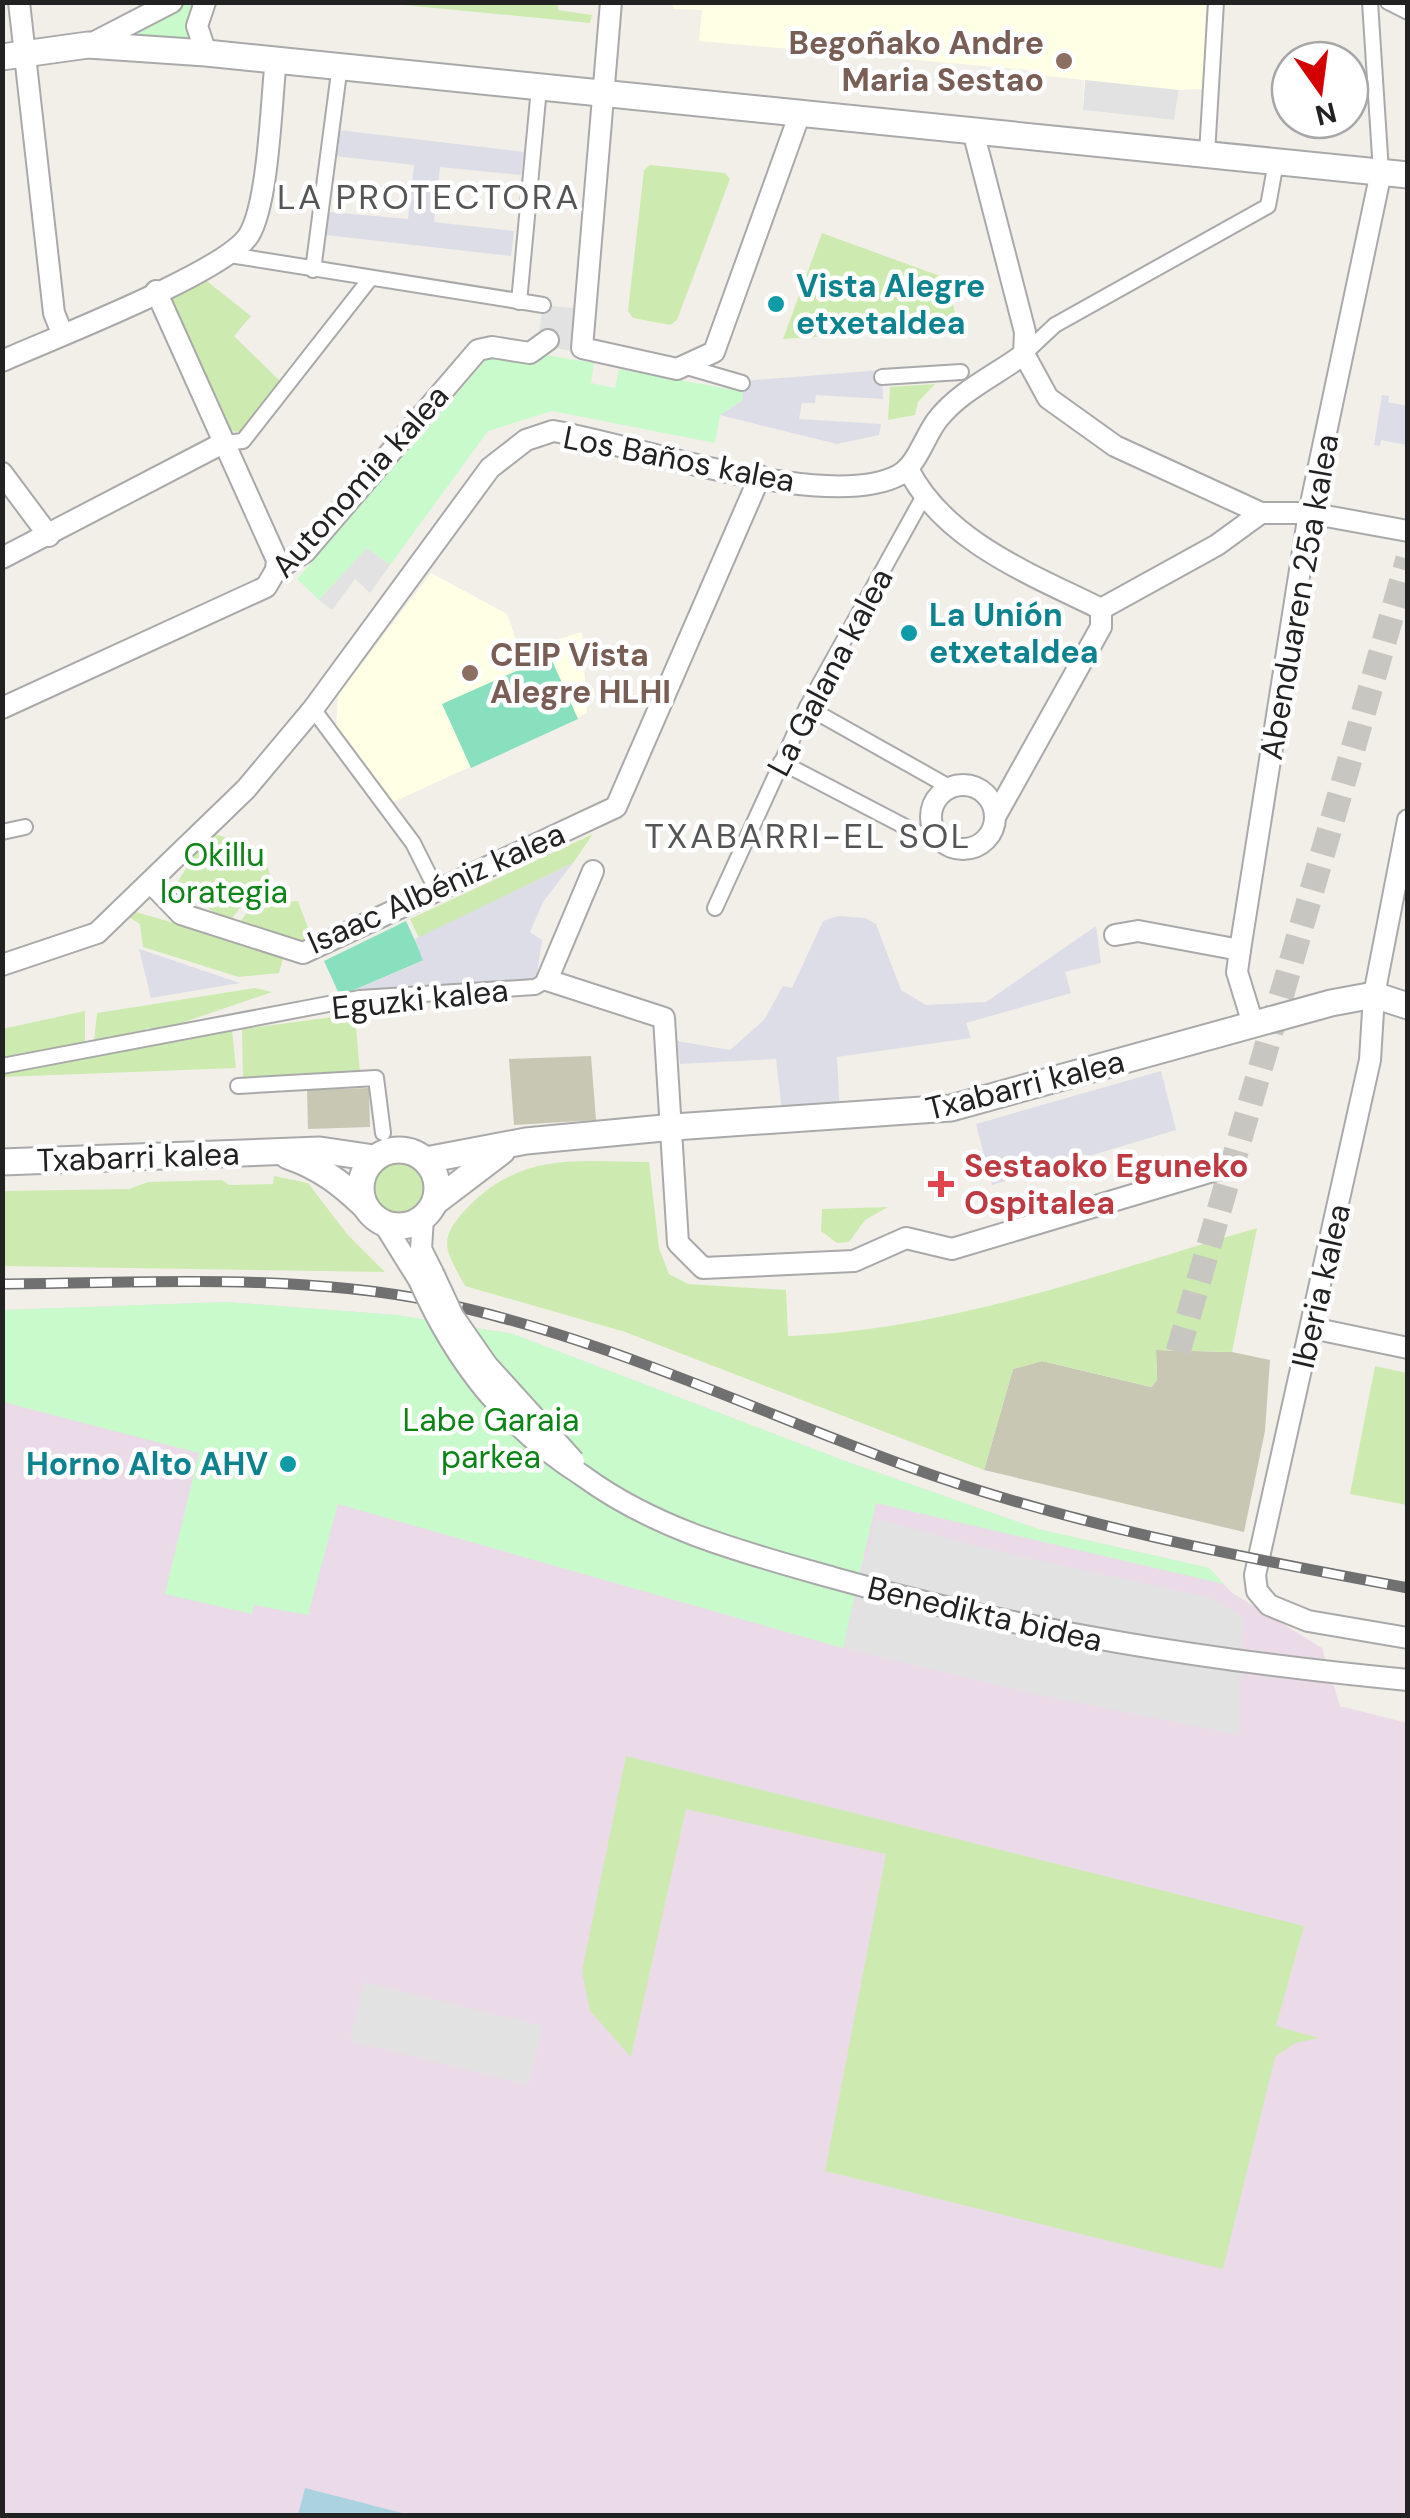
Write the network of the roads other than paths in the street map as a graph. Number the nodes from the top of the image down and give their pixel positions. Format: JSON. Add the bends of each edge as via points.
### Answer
{"nodes":[{"id":1,"x":20,"y":2,"type":"edge"},
{"id":2,"x":172,"y":2,"type":"edge"},
{"id":3,"x":205,"y":2,"type":"edge"},
{"id":4,"x":611,"y":2,"type":"edge"},
{"id":5,"x":1216,"y":2,"type":"edge"},
{"id":6,"x":1370,"y":2,"type":"edge"},
{"id":7,"x":1388,"y":2,"type":"edge"},
{"id":8,"x":1408,"y":12,"type":"edge"},
{"id":9,"x":88,"y":45,"type":"junction"},
{"id":10,"x":206,"y":53,"type":"junction"},
{"id":11,"x":13,"y":56,"type":"edge"},
{"id":12,"x":276,"y":59,"type":"junction"},
{"id":13,"x":340,"y":65,"type":"junction"},
{"id":14,"x":539,"y":88,"type":"junction"},
{"id":15,"x":604,"y":94,"type":"junction"},
{"id":16,"x":799,"y":116,"type":"junction"},
{"id":17,"x":973,"y":131,"type":"junction"},
{"id":18,"x":1207,"y":154,"type":"junction"},
{"id":19,"x":1276,"y":162,"type":"junction"},
{"id":20,"x":1381,"y":172,"type":"junction"},
{"id":21,"x":1408,"y":175,"type":"edge"},
{"id":22,"x":230,"y":255,"type":"junction"},
{"id":23,"x":313,"y":270,"type":"junction"},
{"id":24,"x":370,"y":279,"type":"junction"},
{"id":25,"x":156,"y":291,"type":"junction"},
{"id":26,"x":519,"y":302,"type":"junction"},
{"id":27,"x":543,"y":305,"type":"dead end"},
{"id":28,"x":62,"y":333,"type":"junction"},
{"id":29,"x":548,"y":340,"type":"dead end"},
{"id":30,"x":1024,"y":354,"type":"junction"},
{"id":31,"x":2,"y":361,"type":"edge"},
{"id":32,"x":687,"y":367,"type":"junction"},
{"id":33,"x":961,"y":372,"type":"dead end"},
{"id":34,"x":882,"y":377,"type":"dead end"},
{"id":35,"x":742,"y":384,"type":"dead end"},
{"id":36,"x":223,"y":443,"type":"junction"},
{"id":37,"x":908,"y":469,"type":"junction"},
{"id":38,"x":2,"y":474,"type":"edge"},
{"id":39,"x":760,"y":476,"type":"junction"},
{"id":40,"x":925,"y":494,"type":"junction"},
{"id":41,"x":1261,"y":513,"type":"junction"},
{"id":42,"x":1309,"y":513,"type":"junction"},
{"id":43,"x":1408,"y":531,"type":"edge"},
{"id":44,"x":49,"y":536,"type":"junction"},
{"id":45,"x":2,"y":558,"type":"edge"},
{"id":46,"x":276,"y":570,"type":"junction"},
{"id":47,"x":1101,"y":609,"type":"junction"},
{"id":48,"x":808,"y":707,"type":"junction"},
{"id":49,"x":2,"y":708,"type":"edge"},
{"id":50,"x":314,"y":709,"type":"junction"},
{"id":51,"x":781,"y":762,"type":"junction"},
{"id":52,"x":951,"y":788,"type":"junction"},
{"id":53,"x":995,"y":817,"type":"junction"},
{"id":54,"x":1408,"y":820,"type":"edge"},
{"id":55,"x":25,"y":827,"type":"dead end"},
{"id":56,"x":2,"y":832,"type":"edge"},
{"id":57,"x":947,"y":844,"type":"junction"},
{"id":58,"x":593,"y":871,"type":"dead end"},
{"id":59,"x":152,"y":882,"type":"junction"},
{"id":60,"x":438,"y":892,"type":"junction"},
{"id":61,"x":716,"y":908,"type":"dead end"},
{"id":62,"x":1116,"y":935,"type":"dead end"},
{"id":63,"x":1240,"y":950,"type":"junction"},
{"id":64,"x":2,"y":965,"type":"edge"},
{"id":65,"x":546,"y":980,"type":"junction"},
{"id":66,"x":1374,"y":995,"type":"junction"},
{"id":67,"x":1408,"y":1006,"type":"edge"},
{"id":68,"x":1253,"y":1024,"type":"junction"},
{"id":69,"x":2,"y":1066,"type":"edge"},
{"id":70,"x":238,"y":1086,"type":"dead end"},
{"id":71,"x":674,"y":1126,"type":"junction"},
{"id":72,"x":383,"y":1133,"type":"dead end"},
{"id":73,"x":514,"y":1144,"type":"junction"},
{"id":74,"x":274,"y":1152,"type":"junction"},
{"id":75,"x":374,"y":1158,"type":"junction"},
{"id":76,"x":426,"y":1160,"type":"junction"},
{"id":77,"x":2,"y":1162,"type":"edge"},
{"id":78,"x":1223,"y":1168,"type":"dead end"},
{"id":79,"x":429,"y":1210,"type":"junction"},
{"id":80,"x":374,"y":1215,"type":"junction"},
{"id":81,"x":426,"y":1277,"type":"junction"},
{"id":82,"x":1312,"y":1328,"type":"junction"},
{"id":83,"x":1408,"y":1348,"type":"edge"},
{"id":84,"x":1408,"y":1638,"type":"edge"},
{"id":85,"x":1408,"y":1680,"type":"edge"}],
"edges":[{"from":1,"to":11,"type":"street"},
{"from":2,"to":9,"type":"street"},
{"from":3,"to":10,"type":"street","via":[[197,26]]},
{"from":4,"to":15,"type":"street"},
{"from":5,"to":18,"type":"street"},
{"from":6,"to":20,"type":"street"},
{"from":7,"to":8,"type":"street"},
{"from":9,"to":10,"type":"street"},
{"from":9,"to":11,"type":"street"},
{"from":10,"to":12,"type":"street"},
{"from":11,"to":28,"type":"street"},
{"from":12,"to":13,"type":"street"},
{"from":12,"to":22,"type":"street","via":[[259,209],[249,235]]},
{"from":13,"to":14,"type":"street"},
{"from":13,"to":23,"type":"street"},
{"from":14,"to":15,"type":"street"},
{"from":14,"to":26,"type":"street"},
{"from":15,"to":16,"type":"street"},
{"from":15,"to":32,"type":"street","via":[[582,348]]},
{"from":16,"to":17,"type":"street"},
{"from":16,"to":32,"type":"street","via":[[720,342]]},
{"from":17,"to":18,"type":"street"},
{"from":17,"to":30,"type":"street","via":[[1025,332]]},
{"from":18,"to":19,"type":"street"},
{"from":19,"to":20,"type":"street"},
{"from":19,"to":30,"type":"street","via":[[1268,206],[1055,325]]},
{"from":20,"to":21,"type":"street"},
{"from":20,"to":42,"type":"street","name":"Abenduaren 25a kalea"},
{"from":22,"to":23,"type":"street"},
{"from":22,"to":25,"type":"street"},
{"from":23,"to":24,"type":"street"},
{"from":24,"to":26,"type":"street"},
{"from":24,"to":36,"type":"street","via":[[244,441]]},
{"from":25,"to":28,"type":"street"},
{"from":25,"to":36,"type":"street"},
{"from":26,"to":27,"type":"street"},
{"from":28,"to":31,"type":"street"},
{"from":29,"to":46,"type":"street","name":"Autonomia kalea","via":[[530,353],[478,350],[305,552]]},
{"from":30,"to":37,"type":"street","via":[[955,401]]},
{"from":30,"to":41,"type":"street","via":[[1048,398],[1097,434]]},
{"from":32,"to":35,"type":"street"},
{"from":33,"to":34,"type":"street"},
{"from":36,"to":44,"type":"street"},
{"from":36,"to":46,"type":"street"},
{"from":37,"to":39,"type":"street","name":"Los Baños kalea","via":[[857,488]]},
{"from":37,"to":40,"type":"street"},
{"from":38,"to":44,"type":"street"},
{"from":39,"to":50,"type":"street","name":"Los Baños kalea","via":[[553,431],[526,440],[490,468]]},
{"from":39,"to":60,"type":"street","name":"Isaac Albéniz kalea","via":[[616,807]]},
{"from":40,"to":47,"type":"street","via":[[988,554]]},
{"from":40,"to":48,"type":"street","name":"La Galana kalea"},
{"from":41,"to":42,"type":"street"},
{"from":41,"to":47,"type":"street"},
{"from":42,"to":43,"type":"street"},
{"from":42,"to":63,"type":"street","name":"Abenduaren 25a kalea"},
{"from":44,"to":45,"type":"street"},
{"from":46,"to":49,"type":"street","name":"Autonomia kalea","via":[[266,587]]},
{"from":47,"to":53,"type":"street","via":[[1101,627]]},
{"from":48,"to":51,"type":"street","name":"La Galana kalea"},
{"from":48,"to":52,"type":"street"},
{"from":50,"to":59,"type":"street","name":"Los Baños kalea","via":[[246,789]]},
{"from":50,"to":60,"type":"street","via":[[412,843]]},
{"from":51,"to":57,"type":"street"},
{"from":51,"to":61,"type":"street","name":"La Galana kalea"},
{"from":52,"to":53,"type":"street","via":[[977,788]]},
{"from":52,"to":57,"type":"street","via":[[936,800],[931,820]]},
{"from":53,"to":57,"type":"street","via":[[989,835],[974,846]]},
{"from":54,"to":66,"type":"street","name":"Iberia kalea"},
{"from":55,"to":56,"type":"street"},
{"from":58,"to":65,"type":"street"},
{"from":59,"to":60,"type":"street","name":"Isaac Albéniz kalea","via":[[181,914],[303,952]]},
{"from":59,"to":64,"type":"street","name":"Los Baños kalea","via":[[98,933]]},
{"from":62,"to":63,"type":"street","via":[[1138,931]]},
{"from":63,"to":68,"type":"street","name":"Abenduaren 25a kalea","via":[[1237,972]]},
{"from":65,"to":69,"type":"street","name":"Eguzki kalea","via":[[535,988],[360,998]]},
{"from":65,"to":71,"type":"street","name":"Eguzki kalea","via":[[664,1018]]},
{"from":66,"to":67,"type":"street"},
{"from":66,"to":68,"type":"street","name":"Txabarri kalea"},
{"from":66,"to":82,"type":"street","name":"Iberia kalea","via":[[1370,1060]]},
{"from":68,"to":71,"type":"street","name":"Txabarri kalea","via":[[951,1108]]},
{"from":70,"to":72,"type":"street","via":[[376,1078]]},
{"from":71,"to":73,"type":"street","name":"Txabarri kalea"},
{"from":71,"to":78,"type":"street","via":[[678,1244],[703,1268],[854,1262],[906,1238],[952,1249]]},
{"from":73,"to":76,"type":"street","name":"Txabarri kalea"},
{"from":73,"to":79,"type":"street"},
{"from":74,"to":75,"type":"street","name":"Txabarri kalea"},
{"from":74,"to":77,"type":"street","name":"Txabarri kalea"},
{"from":74,"to":80,"type":"street","via":[[313,1165]]},
{"from":75,"to":76,"type":"street","via":[[396,1150]]},
{"from":75,"to":80,"type":"street","via":[[361,1180]]},
{"from":76,"to":79,"type":"street","via":[[437,1180]]},
{"from":79,"to":80,"type":"street","via":[[410,1225]]},
{"from":79,"to":81,"type":"street","via":[[421,1249]]},
{"from":80,"to":81,"type":"street"},
{"from":81,"to":85,"type":"street","name":"Benedikta bidea","bridge":true,"via":[[513,1399],[584,1476],[690,1535],[896,1595],[1100,1642]]},
{"from":82,"to":83,"type":"street"},
{"from":82,"to":84,"type":"street","name":"Iberia kalea","via":[[1254,1575],[1258,1592],[1268,1605],[1308,1621]]}]}
